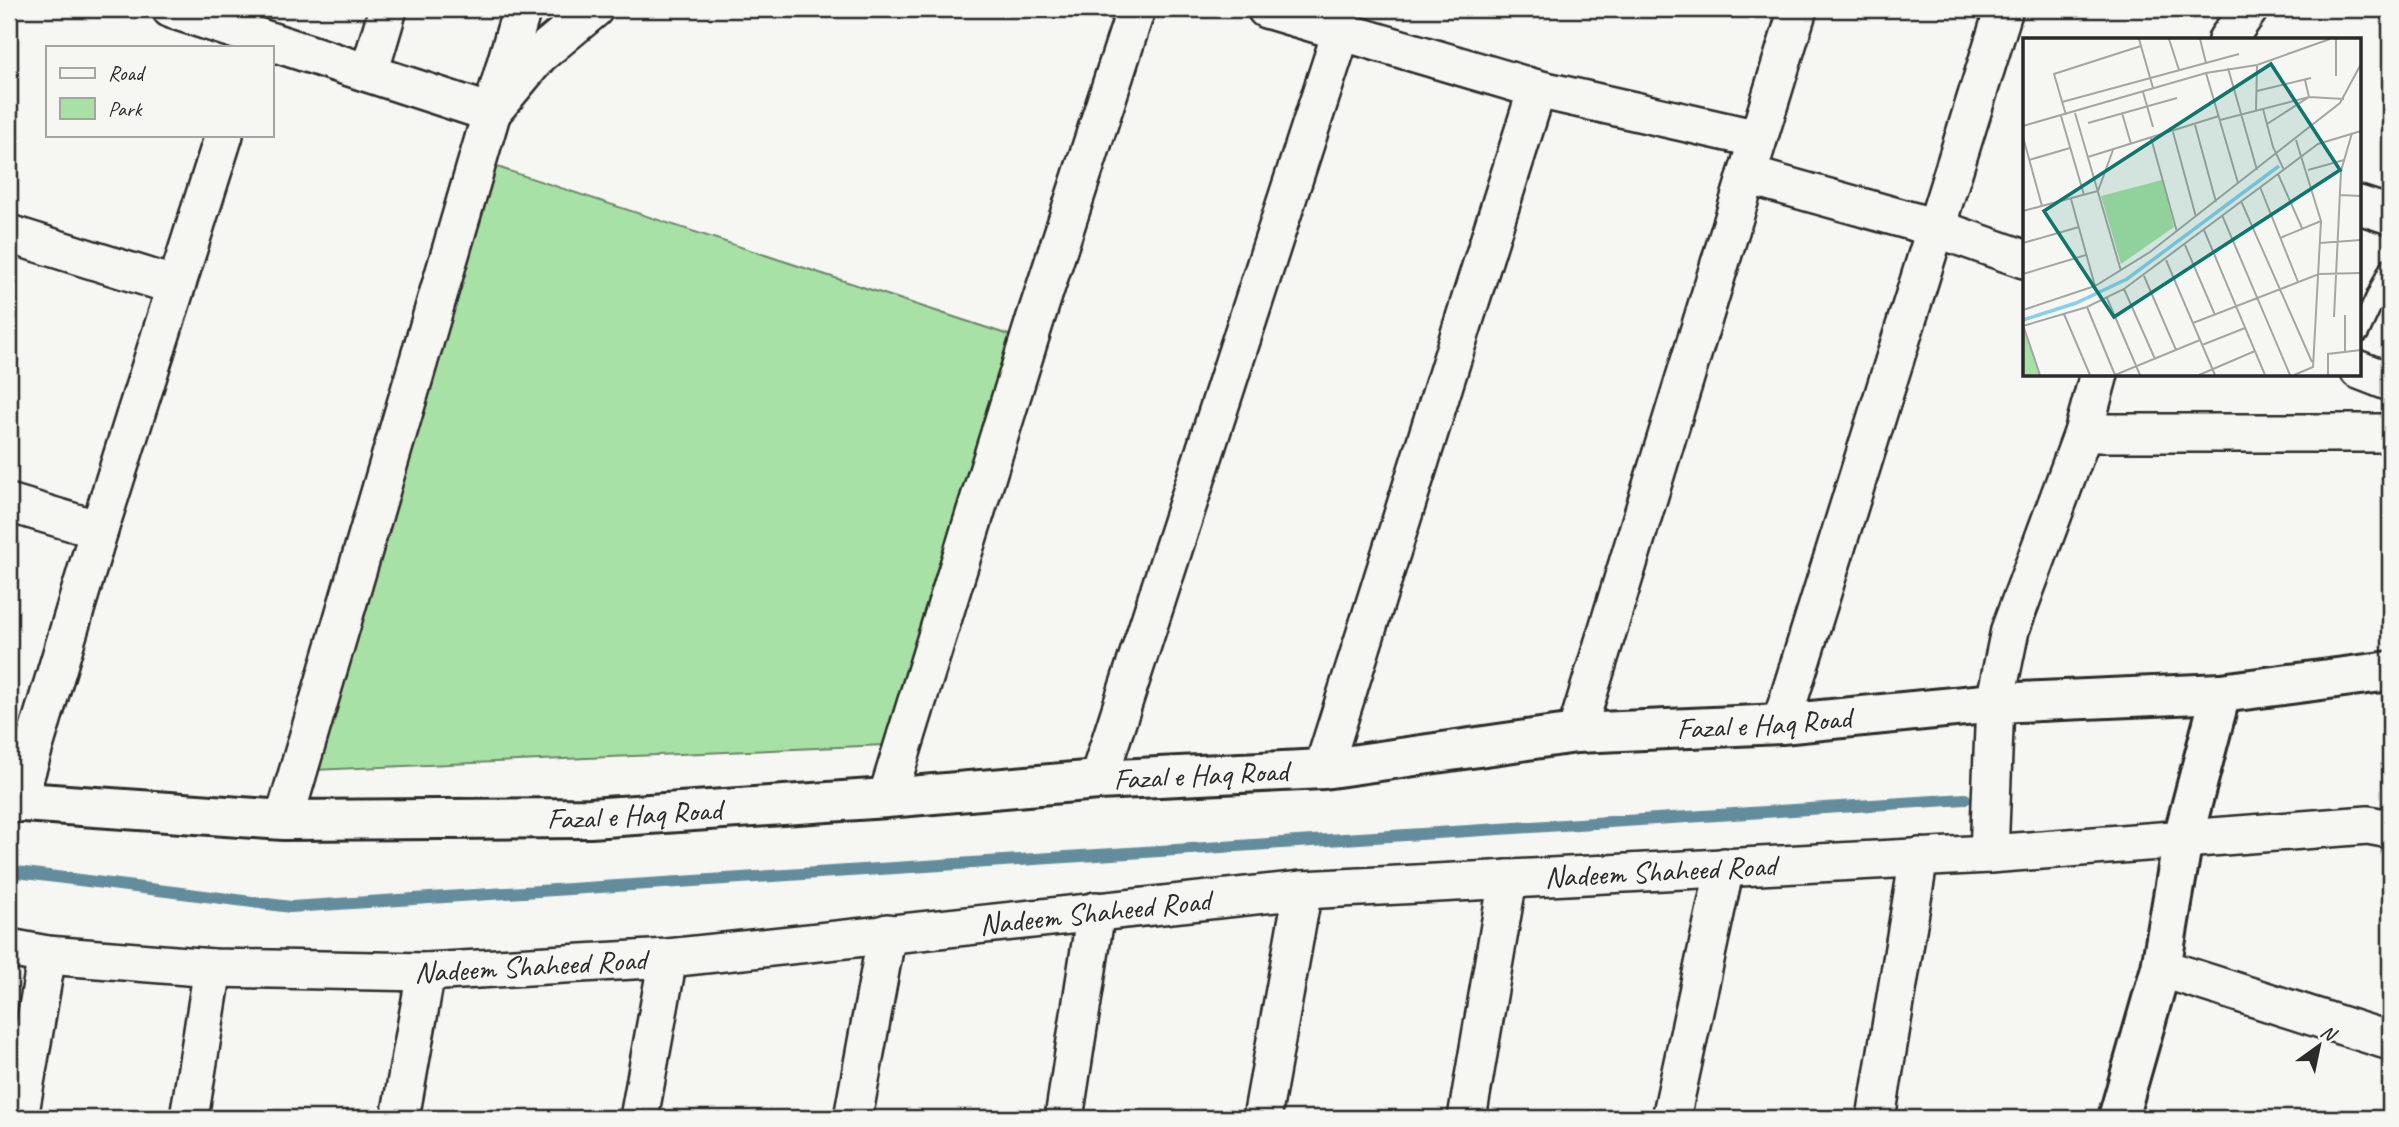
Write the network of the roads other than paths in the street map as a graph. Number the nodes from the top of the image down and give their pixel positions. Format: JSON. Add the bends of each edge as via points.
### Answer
{"nodes":[{"id":1,"x":172,"y":9,"type":"edge"},
{"id":2,"x":388,"y":9,"type":"edge"},
{"id":3,"x":522,"y":9,"type":"edge"},
{"id":4,"x":594,"y":9,"type":"edge"},
{"id":5,"x":1136,"y":9,"type":"edge"},
{"id":6,"x":1266,"y":9,"type":"edge"},
{"id":7,"x":1798,"y":9,"type":"edge"},
{"id":8,"x":2004,"y":9,"type":"edge"},
{"id":9,"x":2249,"y":9,"type":"edge"},
{"id":10,"x":1342,"y":30,"type":"junction"},
{"id":11,"x":2228,"y":38,"type":"edge"},
{"id":12,"x":254,"y":42,"type":"edge"},
{"id":13,"x":273,"y":47,"type":"edge"},
{"id":14,"x":369,"y":73,"type":"junction"},
{"id":15,"x":1537,"y":89,"type":"junction"},
{"id":16,"x":491,"y":113,"type":"junction"},
{"id":17,"x":224,"y":136,"type":"edge"},
{"id":18,"x":1758,"y":139,"type":"junction"},
{"id":19,"x":1747,"y":175,"type":"junction"},
{"id":20,"x":2360,"y":205,"type":"edge"},
{"id":21,"x":2390,"y":215,"type":"edge"},
{"id":22,"x":1936,"y":228,"type":"junction"},
{"id":23,"x":9,"y":234,"type":"edge"},
{"id":24,"x":2023,"y":258,"type":"edge"},
{"id":25,"x":2390,"y":267,"type":"edge"},
{"id":26,"x":176,"y":286,"type":"junction"},
{"id":27,"x":2360,"y":332,"type":"edge"},
{"id":28,"x":2360,"y":370,"type":"edge"},
{"id":29,"x":2098,"y":376,"type":"edge"},
{"id":30,"x":2390,"y":382,"type":"edge"},
{"id":31,"x":2083,"y":433,"type":"junction"},
{"id":32,"x":2390,"y":433,"type":"edge"},
{"id":33,"x":9,"y":503,"type":"edge"},
{"id":34,"x":99,"y":530,"type":"junction"},
{"id":35,"x":2390,"y":671,"type":"edge"},
{"id":36,"x":2221,"y":693,"type":"junction"},
{"id":37,"x":1995,"y":703,"type":"junction"},
{"id":38,"x":1781,"y":724,"type":"junction"},
{"id":39,"x":1576,"y":733,"type":"junction"},
{"id":40,"x":1323,"y":769,"type":"junction"},
{"id":41,"x":1098,"y":780,"type":"junction"},
{"id":42,"x":887,"y":798,"type":"junction"},
{"id":43,"x":13,"y":802,"type":"edge"},
{"id":44,"x":284,"y":820,"type":"junction"},
{"id":45,"x":2390,"y":829,"type":"edge"},
{"id":46,"x":2183,"y":838,"type":"junction"},
{"id":47,"x":1989,"y":854,"type":"junction"},
{"id":48,"x":1919,"y":857,"type":"junction"},
{"id":49,"x":1725,"y":867,"type":"junction"},
{"id":50,"x":1508,"y":879,"type":"junction"},
{"id":51,"x":1303,"y":890,"type":"junction"},
{"id":52,"x":1096,"y":911,"type":"junction"},
{"id":53,"x":887,"y":933,"type":"junction"},
{"id":54,"x":9,"y":948,"type":"edge"},
{"id":55,"x":47,"y":955,"type":"junction"},
{"id":56,"x":668,"y":958,"type":"junction"},
{"id":57,"x":213,"y":968,"type":"junction"},
{"id":58,"x":2161,"y":968,"type":"junction"},
{"id":59,"x":426,"y":972,"type":"junction"},
{"id":60,"x":2390,"y":1041,"type":"edge"},
{"id":61,"x":19,"y":1118,"type":"edge"},
{"id":62,"x":189,"y":1118,"type":"edge"},
{"id":63,"x":400,"y":1118,"type":"edge"},
{"id":64,"x":639,"y":1118,"type":"edge"},
{"id":65,"x":853,"y":1118,"type":"edge"},
{"id":66,"x":1064,"y":1118,"type":"edge"},
{"id":67,"x":1262,"y":1118,"type":"edge"},
{"id":68,"x":1467,"y":1118,"type":"edge"},
{"id":69,"x":1671,"y":1118,"type":"edge"},
{"id":70,"x":1876,"y":1118,"type":"edge"},
{"id":71,"x":2118,"y":1118,"type":"edge"}],
"edges":[{"from":1,"to":12,"type":"street"},
{"from":2,"to":14,"type":"street"},
{"from":3,"to":16,"type":"street"},
{"from":4,"to":16,"type":"street","via":[[539,55]]},
{"from":5,"to":42,"type":"street"},
{"from":6,"to":10,"type":"street"},
{"from":7,"to":18,"type":"street"},
{"from":8,"to":22,"type":"street"},
{"from":9,"to":11,"type":"street"},
{"from":10,"to":15,"type":"street"},
{"from":10,"to":41,"type":"street"},
{"from":13,"to":14,"type":"street"},
{"from":14,"to":16,"type":"street"},
{"from":15,"to":18,"type":"street"},
{"from":15,"to":40,"type":"street"},
{"from":16,"to":44,"type":"street"},
{"from":17,"to":26,"type":"street"},
{"from":18,"to":19,"type":"street"},
{"from":19,"to":22,"type":"street"},
{"from":19,"to":39,"type":"street"},
{"from":20,"to":21,"type":"street"},
{"from":22,"to":24,"type":"street"},
{"from":22,"to":38,"type":"street"},
{"from":23,"to":26,"type":"street"},
{"from":25,"to":27,"type":"lane"},
{"from":26,"to":34,"type":"street"},
{"from":28,"to":30,"type":"street"},
{"from":29,"to":31,"type":"street"},
{"from":31,"to":32,"type":"street"},
{"from":31,"to":37,"type":"street","via":[[2010,630]]},
{"from":33,"to":34,"type":"street"},
{"from":34,"to":43,"type":"street"},
{"from":35,"to":36,"type":"main road","name":"Fazal e Haq Road"},
{"from":36,"to":37,"type":"main road","name":"Fazal e Haq Road"},
{"from":36,"to":46,"type":"main road"},
{"from":37,"to":38,"type":"main road","name":"Fazal e Haq Road"},
{"from":37,"to":47,"type":"street"},
{"from":38,"to":39,"type":"main road","name":"Fazal e Haq Road"},
{"from":39,"to":40,"type":"main road","name":"Fazal e Haq Road"},
{"from":40,"to":41,"type":"main road","name":"Fazal e Haq Road"},
{"from":41,"to":42,"type":"main road","name":"Fazal e Haq Road"},
{"from":42,"to":44,"type":"main road","name":"Fazal e Haq Road","via":[[590,818]]},
{"from":43,"to":44,"type":"main road","name":"Fazal e Haq Road"},
{"from":45,"to":46,"type":"street","name":"Nadeem Shaheed Road","via":[[2368,825]]},
{"from":46,"to":47,"type":"street","name":"Nadeem Shaheed Road"},
{"from":46,"to":58,"type":"main road"},
{"from":47,"to":48,"type":"street","name":"Nadeem Shaheed Road"},
{"from":48,"to":49,"type":"street","name":"Nadeem Shaheed Road"},
{"from":48,"to":70,"type":"street"},
{"from":49,"to":50,"type":"street","name":"Nadeem Shaheed Road"},
{"from":49,"to":69,"type":"street"},
{"from":50,"to":51,"type":"street","name":"Nadeem Shaheed Road"},
{"from":50,"to":68,"type":"street"},
{"from":51,"to":52,"type":"street","name":"Nadeem Shaheed Road"},
{"from":51,"to":67,"type":"street"},
{"from":52,"to":53,"type":"street","name":"Nadeem Shaheed Road"},
{"from":52,"to":66,"type":"street"},
{"from":53,"to":56,"type":"street","name":"Nadeem Shaheed Road"},
{"from":53,"to":65,"type":"street"},
{"from":54,"to":55,"type":"street","name":"Nadeem Shaheed Road"},
{"from":55,"to":57,"type":"street","name":"Nadeem Shaheed Road"},
{"from":55,"to":61,"type":"street"},
{"from":56,"to":59,"type":"street","name":"Nadeem Shaheed Road"},
{"from":56,"to":64,"type":"street"},
{"from":57,"to":59,"type":"street","name":"Nadeem Shaheed Road"},
{"from":57,"to":62,"type":"street"},
{"from":58,"to":60,"type":"street"},
{"from":58,"to":71,"type":"main road"},
{"from":59,"to":63,"type":"street"}]}
